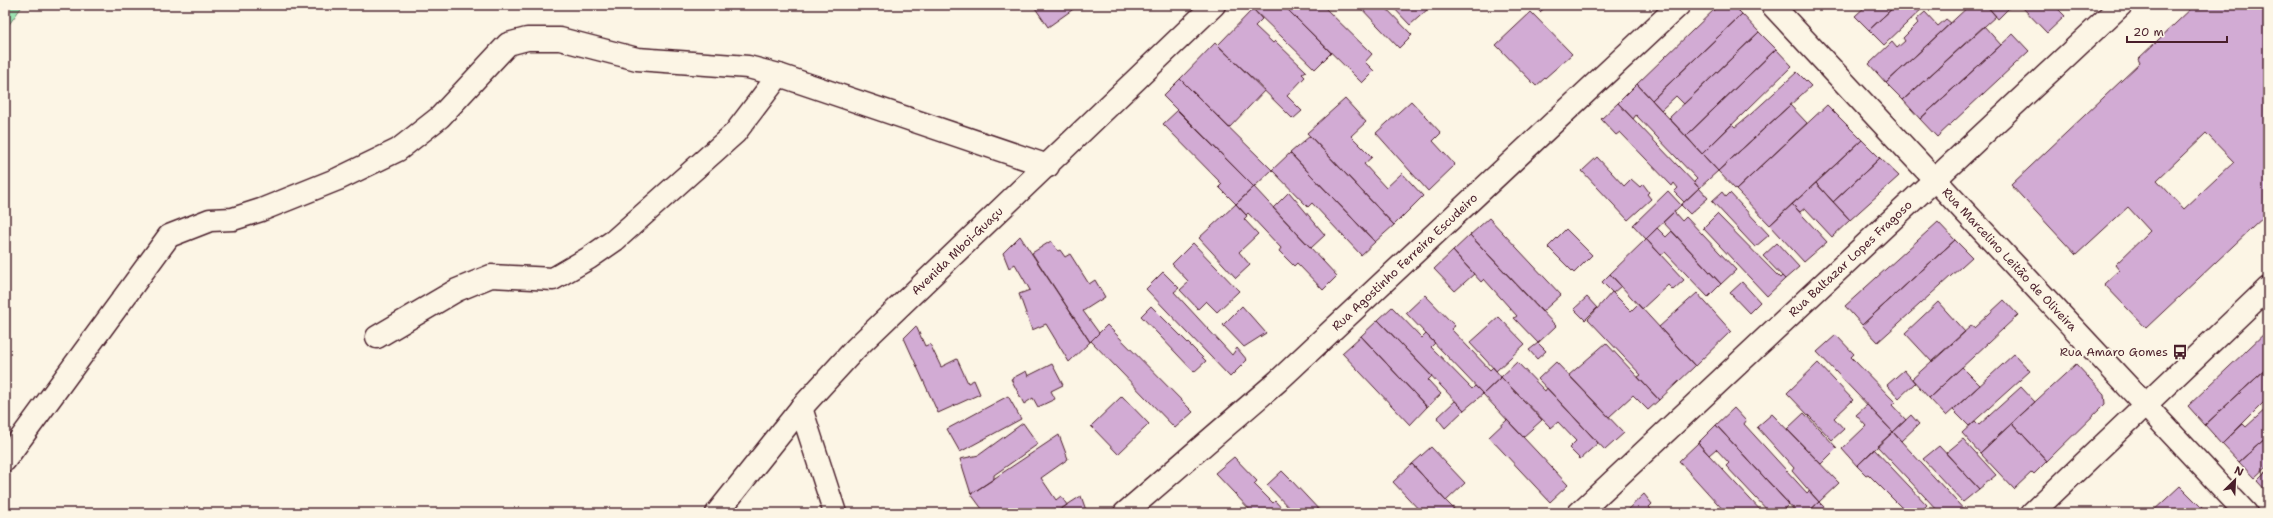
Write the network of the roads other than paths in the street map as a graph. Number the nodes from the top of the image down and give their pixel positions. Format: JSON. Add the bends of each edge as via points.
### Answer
{"nodes":[{"id":1,"x":1214,"y":5,"type":"edge"},
{"id":2,"x":1679,"y":5,"type":"edge"},
{"id":3,"x":1772,"y":5,"type":"edge"},
{"id":4,"x":2121,"y":5,"type":"edge"},
{"id":5,"x":779,"y":75,"type":"junction"},
{"id":6,"x":1048,"y":166,"type":"junction"},
{"id":7,"x":1935,"y":179,"type":"junction"},
{"id":8,"x":2268,"y":288,"type":"edge"},
{"id":9,"x":377,"y":337,"type":"dead end"},
{"id":10,"x":2145,"y":404,"type":"junction"},
{"id":11,"x":801,"y":408,"type":"junction"},
{"id":12,"x":5,"y":460,"type":"edge"},
{"id":13,"x":717,"y":513,"type":"edge"},
{"id":14,"x":835,"y":513,"type":"edge"},
{"id":15,"x":1125,"y":513,"type":"edge"},
{"id":16,"x":1579,"y":513,"type":"edge"},
{"id":17,"x":2032,"y":513,"type":"edge"},
{"id":18,"x":2246,"y":513,"type":"edge"}],
"edges":[{"from":1,"to":6,"type":"street","name":"Avenida Mboi-Guaçu"},
{"from":2,"to":15,"type":"street","name":"Rua Agostinho Ferreira Escudeiro","via":[[1278,381]]},
{"from":3,"to":7,"type":"street","name":"Rua Marcelino Leitão de Oliveira"},
{"from":4,"to":7,"type":"street","name":"Rua Baltazar Lopes Fragoso"},
{"from":5,"to":6,"type":"street"},
{"from":5,"to":9,"type":"street","via":[[735,133],[615,240],[589,258],[553,279],[491,276],[457,290]]},
{"from":5,"to":12,"type":"street","via":[[748,68],[637,59],[560,40],[527,39],[508,44],[440,117],[398,150],[338,180],[261,210],[232,219],[210,220],[169,236]]},
{"from":6,"to":11,"type":"street","name":"Avenida Mboi-Guaçu","via":[[856,348]]},
{"from":7,"to":10,"type":"street","name":"Rua Marcelino Leitão de Oliveira"},
{"from":7,"to":16,"type":"street","name":"Rua Baltazar Lopes Fragoso"},
{"from":8,"to":10,"type":"street"},
{"from":10,"to":17,"type":"street"},
{"from":10,"to":18,"type":"street","name":"Rua Marcelino Leitão de Oliveira"},
{"from":11,"to":13,"type":"street","name":"Avenida Mboi-Guaçu"},
{"from":11,"to":14,"type":"street"}]}
